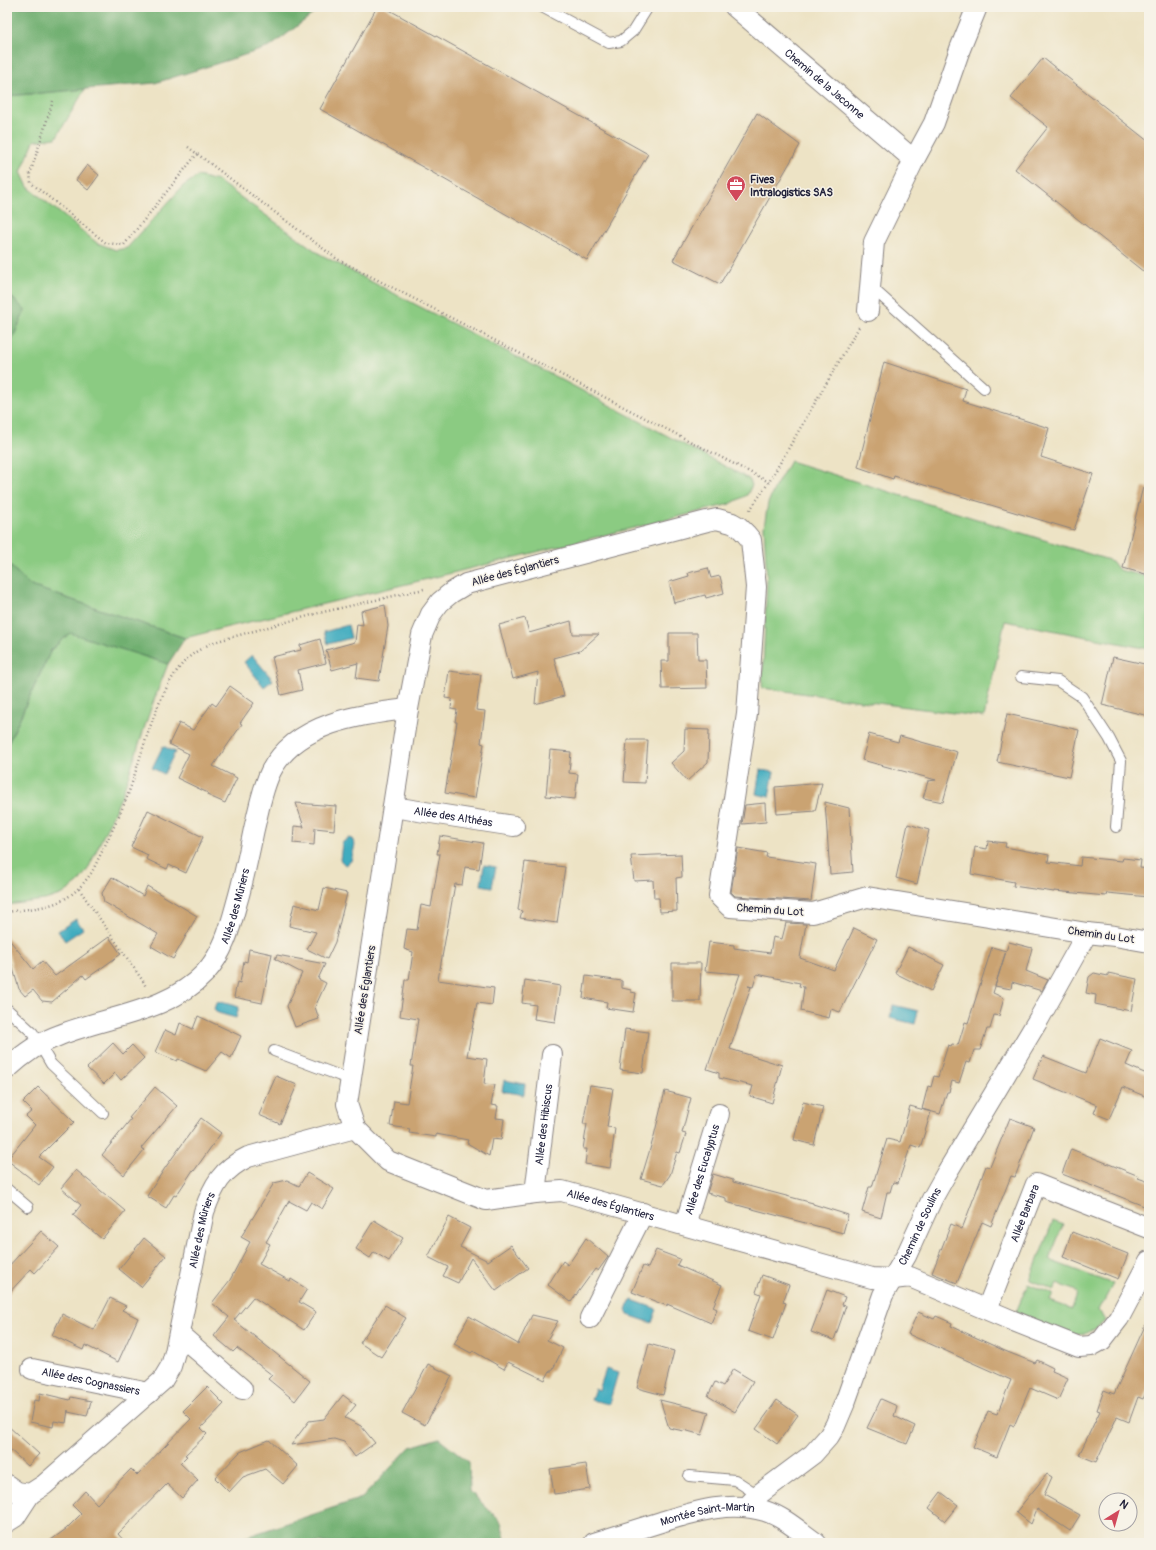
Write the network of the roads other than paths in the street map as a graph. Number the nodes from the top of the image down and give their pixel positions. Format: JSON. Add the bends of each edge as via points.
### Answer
{"nodes":[{"id":1,"x":542,"y":7,"type":"edge"},
{"id":2,"x":648,"y":7,"type":"edge"},
{"id":3,"x":735,"y":7,"type":"edge"},
{"id":4,"x":977,"y":7,"type":"edge"},
{"id":5,"x":914,"y":160,"type":"junction"},
{"id":6,"x":870,"y":286,"type":"junction"},
{"id":7,"x":868,"y":311,"type":"road end"},
{"id":8,"x":984,"y":388,"type":"dead end"},
{"id":9,"x":739,"y":527,"type":"joint"},
{"id":10,"x":1021,"y":676,"type":"dead end"},
{"id":11,"x":408,"y":709,"type":"junction"},
{"id":12,"x":393,"y":807,"type":"junction"},
{"id":13,"x":514,"y":826,"type":"dead end"},
{"id":14,"x":1116,"y":827,"type":"dead end"},
{"id":15,"x":1087,"y":933,"type":"junction"},
{"id":16,"x":1149,"y":942,"type":"edge"},
{"id":17,"x":7,"y":1009,"type":"edge"},
{"id":18,"x":40,"y":1045,"type":"junction"},
{"id":19,"x":274,"y":1051,"type":"dead end"},
{"id":20,"x":552,"y":1055,"type":"dead end"},
{"id":21,"x":7,"y":1069,"type":"edge"},
{"id":22,"x":351,"y":1080,"type":"junction"},
{"id":23,"x":102,"y":1113,"type":"dead end"},
{"id":24,"x":719,"y":1114,"type":"dead end"},
{"id":25,"x":354,"y":1128,"type":"junction"},
{"id":26,"x":7,"y":1189,"type":"edge"},
{"id":27,"x":535,"y":1193,"type":"junction"},
{"id":28,"x":28,"y":1207,"type":"dead end"},
{"id":29,"x":643,"y":1213,"type":"junction"},
{"id":30,"x":685,"y":1225,"type":"junction"},
{"id":31,"x":1149,"y":1228,"type":"edge"},
{"id":32,"x":1149,"y":1261,"type":"edge"},
{"id":33,"x":893,"y":1279,"type":"junction"},
{"id":34,"x":987,"y":1309,"type":"junction"},
{"id":35,"x":590,"y":1318,"type":"dead end"},
{"id":36,"x":179,"y":1334,"type":"junction"},
{"id":37,"x":32,"y":1369,"type":"dead end"},
{"id":38,"x":242,"y":1389,"type":"dead end"},
{"id":39,"x":149,"y":1393,"type":"junction"},
{"id":40,"x":689,"y":1476,"type":"dead end"},
{"id":41,"x":7,"y":1485,"type":"edge"},
{"id":42,"x":30,"y":1494,"type":"junction"},
{"id":43,"x":753,"y":1501,"type":"junction"},
{"id":44,"x":7,"y":1522,"type":"edge"},
{"id":45,"x":594,"y":1543,"type":"edge"},
{"id":46,"x":816,"y":1543,"type":"edge"}],
"edges":[{"from":1,"to":2,"type":"lane","via":[[608,43],[621,41],[632,31]]},
{"from":3,"to":5,"type":"street","name":"Chemin de la Jaconne"},
{"from":4,"to":5,"type":"street","via":[[934,123]]},
{"from":5,"to":6,"type":"street","via":[[874,242]]},
{"from":6,"to":7,"type":"street"},
{"from":6,"to":8,"type":"lane"},
{"from":9,"to":11,"type":"street","name":"Allée des Églantiers","via":[[717,519],[707,521],[466,584],[440,602],[426,624]]},
{"from":9,"to":15,"type":"street","name":"Chemin du Lot","via":[[751,540],[756,587],[747,714],[719,896],[730,907],[812,912],[867,897]]},
{"from":10,"to":14,"type":"lane","via":[[1058,681],[1082,697],[1109,738],[1121,761]]},
{"from":11,"to":12,"type":"street","name":"Allée des Églantiers"},
{"from":11,"to":18,"type":"street","name":"Allée des Mûriers","via":[[375,712],[316,729],[299,740],[278,760],[262,795],[244,876],[223,947],[192,985],[171,999],[58,1035]]},
{"from":12,"to":13,"type":"street","name":"Allée des Althéas"},
{"from":12,"to":22,"type":"street","name":"Allée des Églantiers"},
{"from":15,"to":16,"type":"street","name":"Chemin du Lot"},
{"from":15,"to":33,"type":"street","name":"Chemin de Soulins","via":[[932,1199]]},
{"from":17,"to":18,"type":"lane","via":[[33,1033]]},
{"from":18,"to":21,"type":"street","name":"Allée des Mûriers","via":[[23,1054]]},
{"from":18,"to":23,"type":"lane","via":[[51,1064]]},
{"from":19,"to":22,"type":"lane"},
{"from":20,"to":27,"type":"street","name":"Allée des Hibiscus"},
{"from":22,"to":25,"type":"street","name":"Allée des Églantiers","via":[[347,1104]]},
{"from":24,"to":30,"type":"street","name":"Allée des Eucalyptus"},
{"from":25,"to":27,"type":"street","name":"Allée des Églantiers","via":[[388,1161],[486,1200]]},
{"from":25,"to":36,"type":"street","name":"Allée des Mûriers","via":[[248,1157],[224,1173],[216,1183],[204,1212]]},
{"from":26,"to":28,"type":"lane"},
{"from":27,"to":29,"type":"street","name":"Allée des Églantiers","via":[[562,1191]]},
{"from":29,"to":30,"type":"street","name":"Allée des Églantiers"},
{"from":29,"to":35,"type":"street"},
{"from":30,"to":33,"type":"street","name":"Allée des Églantiers","via":[[872,1278]]},
{"from":31,"to":34,"type":"street","name":"Allée Barbara","via":[[1036,1184]]},
{"from":32,"to":34,"type":"street","via":[[1119,1318],[1102,1340],[1091,1346],[1079,1347]]},
{"from":33,"to":34,"type":"street","via":[[910,1277]]},
{"from":33,"to":43,"type":"street","name":"Chemin de Soulins","via":[[883,1294],[836,1426],[821,1446]]},
{"from":36,"to":38,"type":"street"},
{"from":36,"to":39,"type":"street","name":"Allée des Mûriers","via":[[171,1366],[162,1381]]},
{"from":37,"to":39,"type":"street","name":"Allée des Cognassiers"},
{"from":39,"to":42,"type":"street","name":"Allée des Mûriers","via":[[44,1485]]},
{"from":40,"to":43,"type":"lane","via":[[735,1480]]},
{"from":41,"to":42,"type":"street","via":[[17,1492]]},
{"from":42,"to":44,"type":"street","via":[[15,1517]]},
{"from":43,"to":45,"type":"street","name":"Montée Saint-Martin","via":[[696,1512]]},
{"from":43,"to":46,"type":"street","name":"Montée Saint-Martin"}]}
